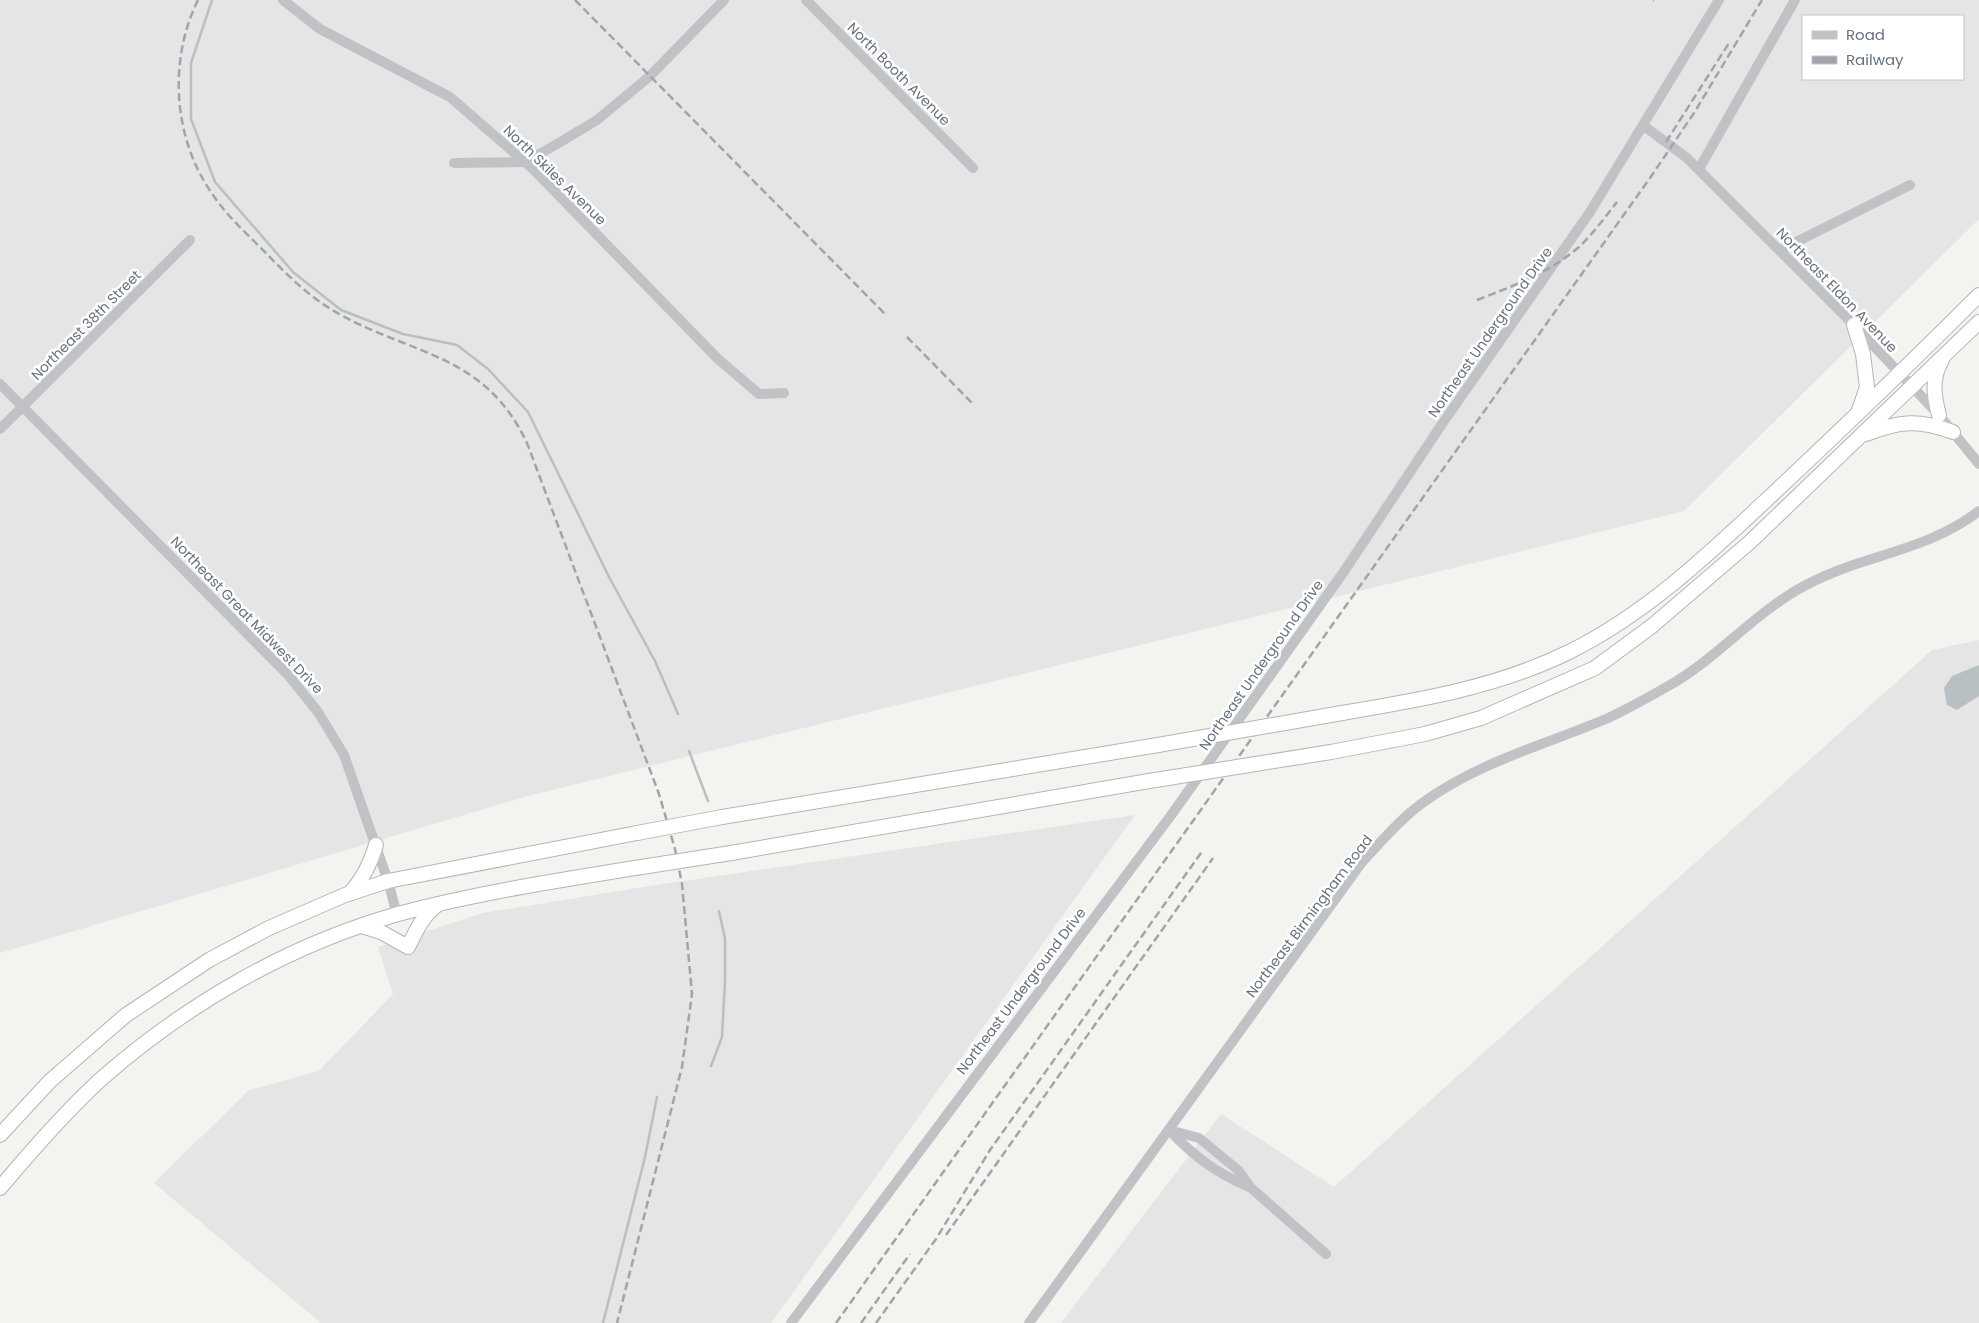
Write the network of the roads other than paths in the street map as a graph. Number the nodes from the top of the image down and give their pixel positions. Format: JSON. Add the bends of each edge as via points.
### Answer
{"nodes":[{"id":1,"x":283,"y":0,"type":"edge"},
{"id":2,"x":724,"y":0,"type":"edge"},
{"id":3,"x":806,"y":0,"type":"edge"},
{"id":4,"x":1719,"y":0,"type":"edge"},
{"id":5,"x":1795,"y":0,"type":"edge"},
{"id":6,"x":1644,"y":126,"type":"junction"},
{"id":7,"x":525,"y":162,"type":"junction"},
{"id":8,"x":454,"y":163,"type":"dead end"},
{"id":9,"x":973,"y":168,"type":"dead end"},
{"id":10,"x":1699,"y":169,"type":"junction"},
{"id":11,"x":1910,"y":185,"type":"dead end"},
{"id":12,"x":190,"y":240,"type":"dead end"},
{"id":13,"x":1780,"y":250,"type":"junction"},
{"id":14,"x":1979,"y":295,"type":"edge"},
{"id":15,"x":1979,"y":322,"type":"edge"},
{"id":16,"x":1854,"y":325,"type":"junction"},
{"id":17,"x":1946,"y":353,"type":"junction"},
{"id":18,"x":1900,"y":374,"type":"junction"},
{"id":19,"x":0,"y":384,"type":"edge"},
{"id":20,"x":1912,"y":386,"type":"junction"},
{"id":21,"x":784,"y":393,"type":"dead end"},
{"id":22,"x":23,"y":407,"type":"junction"},
{"id":23,"x":1857,"y":415,"type":"junction"},
{"id":24,"x":1939,"y":415,"type":"junction"},
{"id":25,"x":0,"y":429,"type":"edge"},
{"id":26,"x":1954,"y":432,"type":"junction"},
{"id":27,"x":1858,"y":438,"type":"junction"},
{"id":28,"x":1979,"y":451,"type":"edge"},
{"id":29,"x":1979,"y":464,"type":"edge"},
{"id":30,"x":1979,"y":511,"type":"edge"},
{"id":31,"x":376,"y":845,"type":"junction"},
{"id":32,"x":388,"y":881,"type":"junction"},
{"id":33,"x":349,"y":894,"type":"junction"},
{"id":34,"x":438,"y":905,"type":"junction"},
{"id":35,"x":397,"y":915,"type":"junction"},
{"id":36,"x":362,"y":926,"type":"junction"},
{"id":37,"x":1169,"y":1130,"type":"junction"},
{"id":38,"x":0,"y":1135,"type":"edge"},
{"id":39,"x":1250,"y":1187,"type":"junction"},
{"id":40,"x":0,"y":1188,"type":"edge"},
{"id":41,"x":1326,"y":1254,"type":"dead end"},
{"id":42,"x":791,"y":1323,"type":"edge"},
{"id":43,"x":1029,"y":1323,"type":"edge"}],
"edges":[{"from":1,"to":7,"type":"street","name":"North Skiles Avenue","via":[[320,29],[450,97]]},
{"from":2,"to":7,"type":"street","via":[[650,76],[612,108]]},
{"from":3,"to":9,"type":"street","name":"North Booth Avenue"},
{"from":4,"to":6,"type":"street","name":"Northeast Underground Drive"},
{"from":5,"to":10,"type":"street"},
{"from":6,"to":10,"type":"street","name":"Northeast Eldon Avenue"},
{"from":6,"to":42,"type":"street","name":"Northeast Underground Drive","via":[[1590,212],[1345,570],[1217,750]]},
{"from":7,"to":8,"type":"street"},
{"from":7,"to":21,"type":"street","name":"North Skiles Avenue","via":[[718,359],[760,394]]},
{"from":10,"to":13,"type":"street","name":"Northeast Eldon Avenue"},
{"from":11,"to":13,"type":"street"},
{"from":12,"to":22,"type":"street","name":"Northeast 38th Street"},
{"from":13,"to":16,"type":"street","name":"Northeast Eldon Avenue"},
{"from":14,"to":18,"type":"highway"},
{"from":15,"to":17,"type":"highway"},
{"from":16,"to":18,"type":"street","name":"Northeast Eldon Avenue"},
{"from":16,"to":23,"type":"highway","via":[[1863,354],[1867,387]]},
{"from":17,"to":20,"type":"highway"},
{"from":17,"to":24,"type":"highway","via":[[1935,377],[1934,398]]},
{"from":18,"to":20,"type":"street","name":"Northeast Eldon Avenue"},
{"from":18,"to":23,"type":"highway"},
{"from":19,"to":22,"type":"street","name":"Northeast Great Midwest Drive"},
{"from":20,"to":24,"type":"street","name":"Northeast Eldon Avenue"},
{"from":20,"to":27,"type":"highway"},
{"from":22,"to":25,"type":"street","name":"Northeast 38th Street"},
{"from":22,"to":31,"type":"street","name":"Northeast Great Midwest Drive","via":[[304,692],[344,755]]},
{"from":23,"to":32,"type":"highway","bridge":true,"via":[[1702,560],[1634,614],[1569,652],[1490,683],[1429,699],[722,817]]},
{"from":24,"to":26,"type":"street","name":"Northeast Eldon Avenue"},
{"from":26,"to":27,"type":"highway","via":[[1924,423],[1891,424]]},
{"from":26,"to":28,"type":"street","name":"Northeast Eldon Avenue"},
{"from":26,"to":29,"type":"street","name":"Northeast Eldon Avenue"},
{"from":27,"to":34,"type":"highway","bridge":true,"via":[[1750,542],[1652,626],[1595,668],[1481,718],[1424,734],[1331,752],[482,894]]},
{"from":30,"to":37,"type":"street","name":"Northeast Birmingham Road","via":[[1961,525],[1924,543],[1837,570],[1805,585],[1671,685],[1607,718],[1492,764],[1422,804],[1362,862]]},
{"from":31,"to":32,"type":"street","name":"Northeast Great Midwest Drive"},
{"from":31,"to":33,"type":"highway","via":[[359,884]]},
{"from":32,"to":33,"type":"highway"},
{"from":32,"to":35,"type":"street","name":"Northeast Great Midwest Drive"},
{"from":33,"to":38,"type":"highway","via":[[254,936],[160,991],[81,1052]]},
{"from":34,"to":35,"type":"highway"},
{"from":34,"to":36,"type":"highway","via":[[422,920],[408,947],[388,935]]},
{"from":35,"to":36,"type":"highway"},
{"from":36,"to":40,"type":"highway","via":[[264,968],[165,1028],[63,1116]]},
{"from":37,"to":39,"type":"street","via":[[1192,1154],[1229,1178]]},
{"from":37,"to":39,"type":"street","via":[[1199,1138],[1238,1170]]},
{"from":37,"to":43,"type":"street","name":"Northeast Birmingham Road"},
{"from":39,"to":41,"type":"street"}]}
